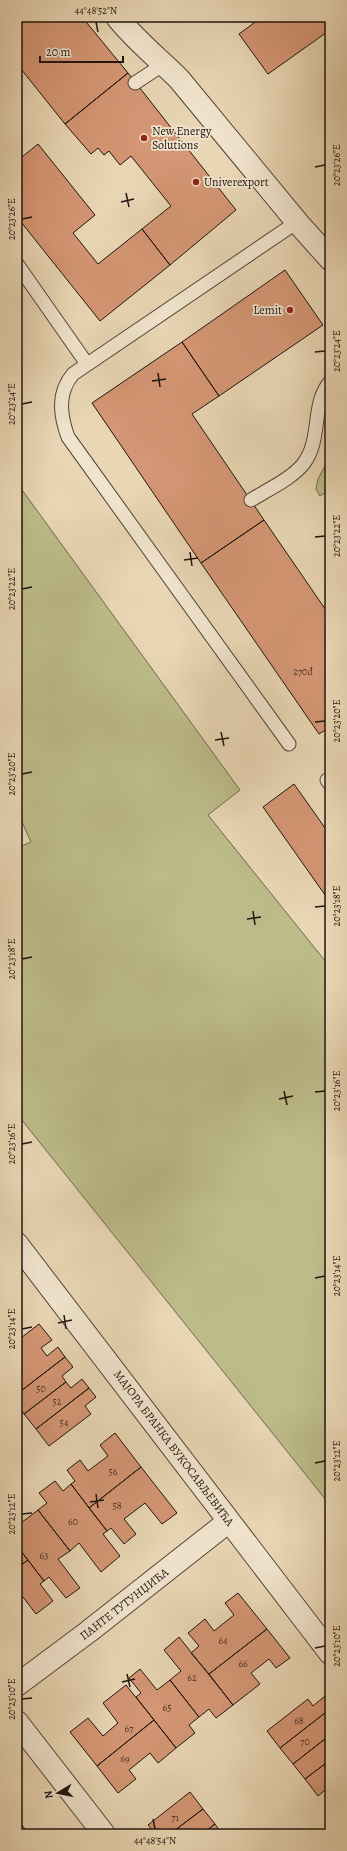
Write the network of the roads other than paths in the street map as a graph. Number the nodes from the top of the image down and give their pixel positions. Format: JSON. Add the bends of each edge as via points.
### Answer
{"nodes":[{"id":1,"x":117,"y":17,"type":"edge"},
{"id":2,"x":164,"y":64,"type":"junction"},
{"id":3,"x":135,"y":83,"type":"dead end"},
{"id":4,"x":297,"y":222,"type":"junction"},
{"id":5,"x":330,"y":259,"type":"edge"},
{"id":6,"x":17,"y":264,"type":"edge"},
{"id":7,"x":87,"y":364,"type":"junction"},
{"id":8,"x":330,"y":382,"type":"edge"},
{"id":9,"x":251,"y":500,"type":"dead end"},
{"id":10,"x":289,"y":744,"type":"dead end"},
{"id":11,"x":17,"y":1244,"type":"edge"},
{"id":12,"x":229,"y":1521,"type":"junction"},
{"id":13,"x":330,"y":1653,"type":"edge"},
{"id":14,"x":17,"y":1685,"type":"edge"},
{"id":15,"x":17,"y":1722,"type":"edge"},
{"id":16,"x":104,"y":1834,"type":"edge"}],
"edges":[{"from":1,"to":2,"type":"street","via":[[136,40]]},
{"from":2,"to":3,"type":"lane"},
{"from":2,"to":4,"type":"street"},
{"from":4,"to":5,"type":"street"},
{"from":4,"to":7,"type":"lane"},
{"from":6,"to":7,"type":"lane"},
{"from":7,"to":10,"type":"lane","via":[[73,374],[62,391],[61,411],[68,437]]},
{"from":8,"to":9,"type":"lane","via":[[323,392],[313,442],[304,464],[293,474]]},
{"from":11,"to":12,"type":"street","name":"МАЈОРА БРАНКА ВУКОСАВЉЕВИЋА"},
{"from":12,"to":13,"type":"street","name":"МАЈОРА БРАНКА ВУКОСАВЉЕВИЋА"},
{"from":12,"to":14,"type":"street","name":"ПАНТЕ ТУТУНЏИЋА"},
{"from":15,"to":16,"type":"street"}]}
